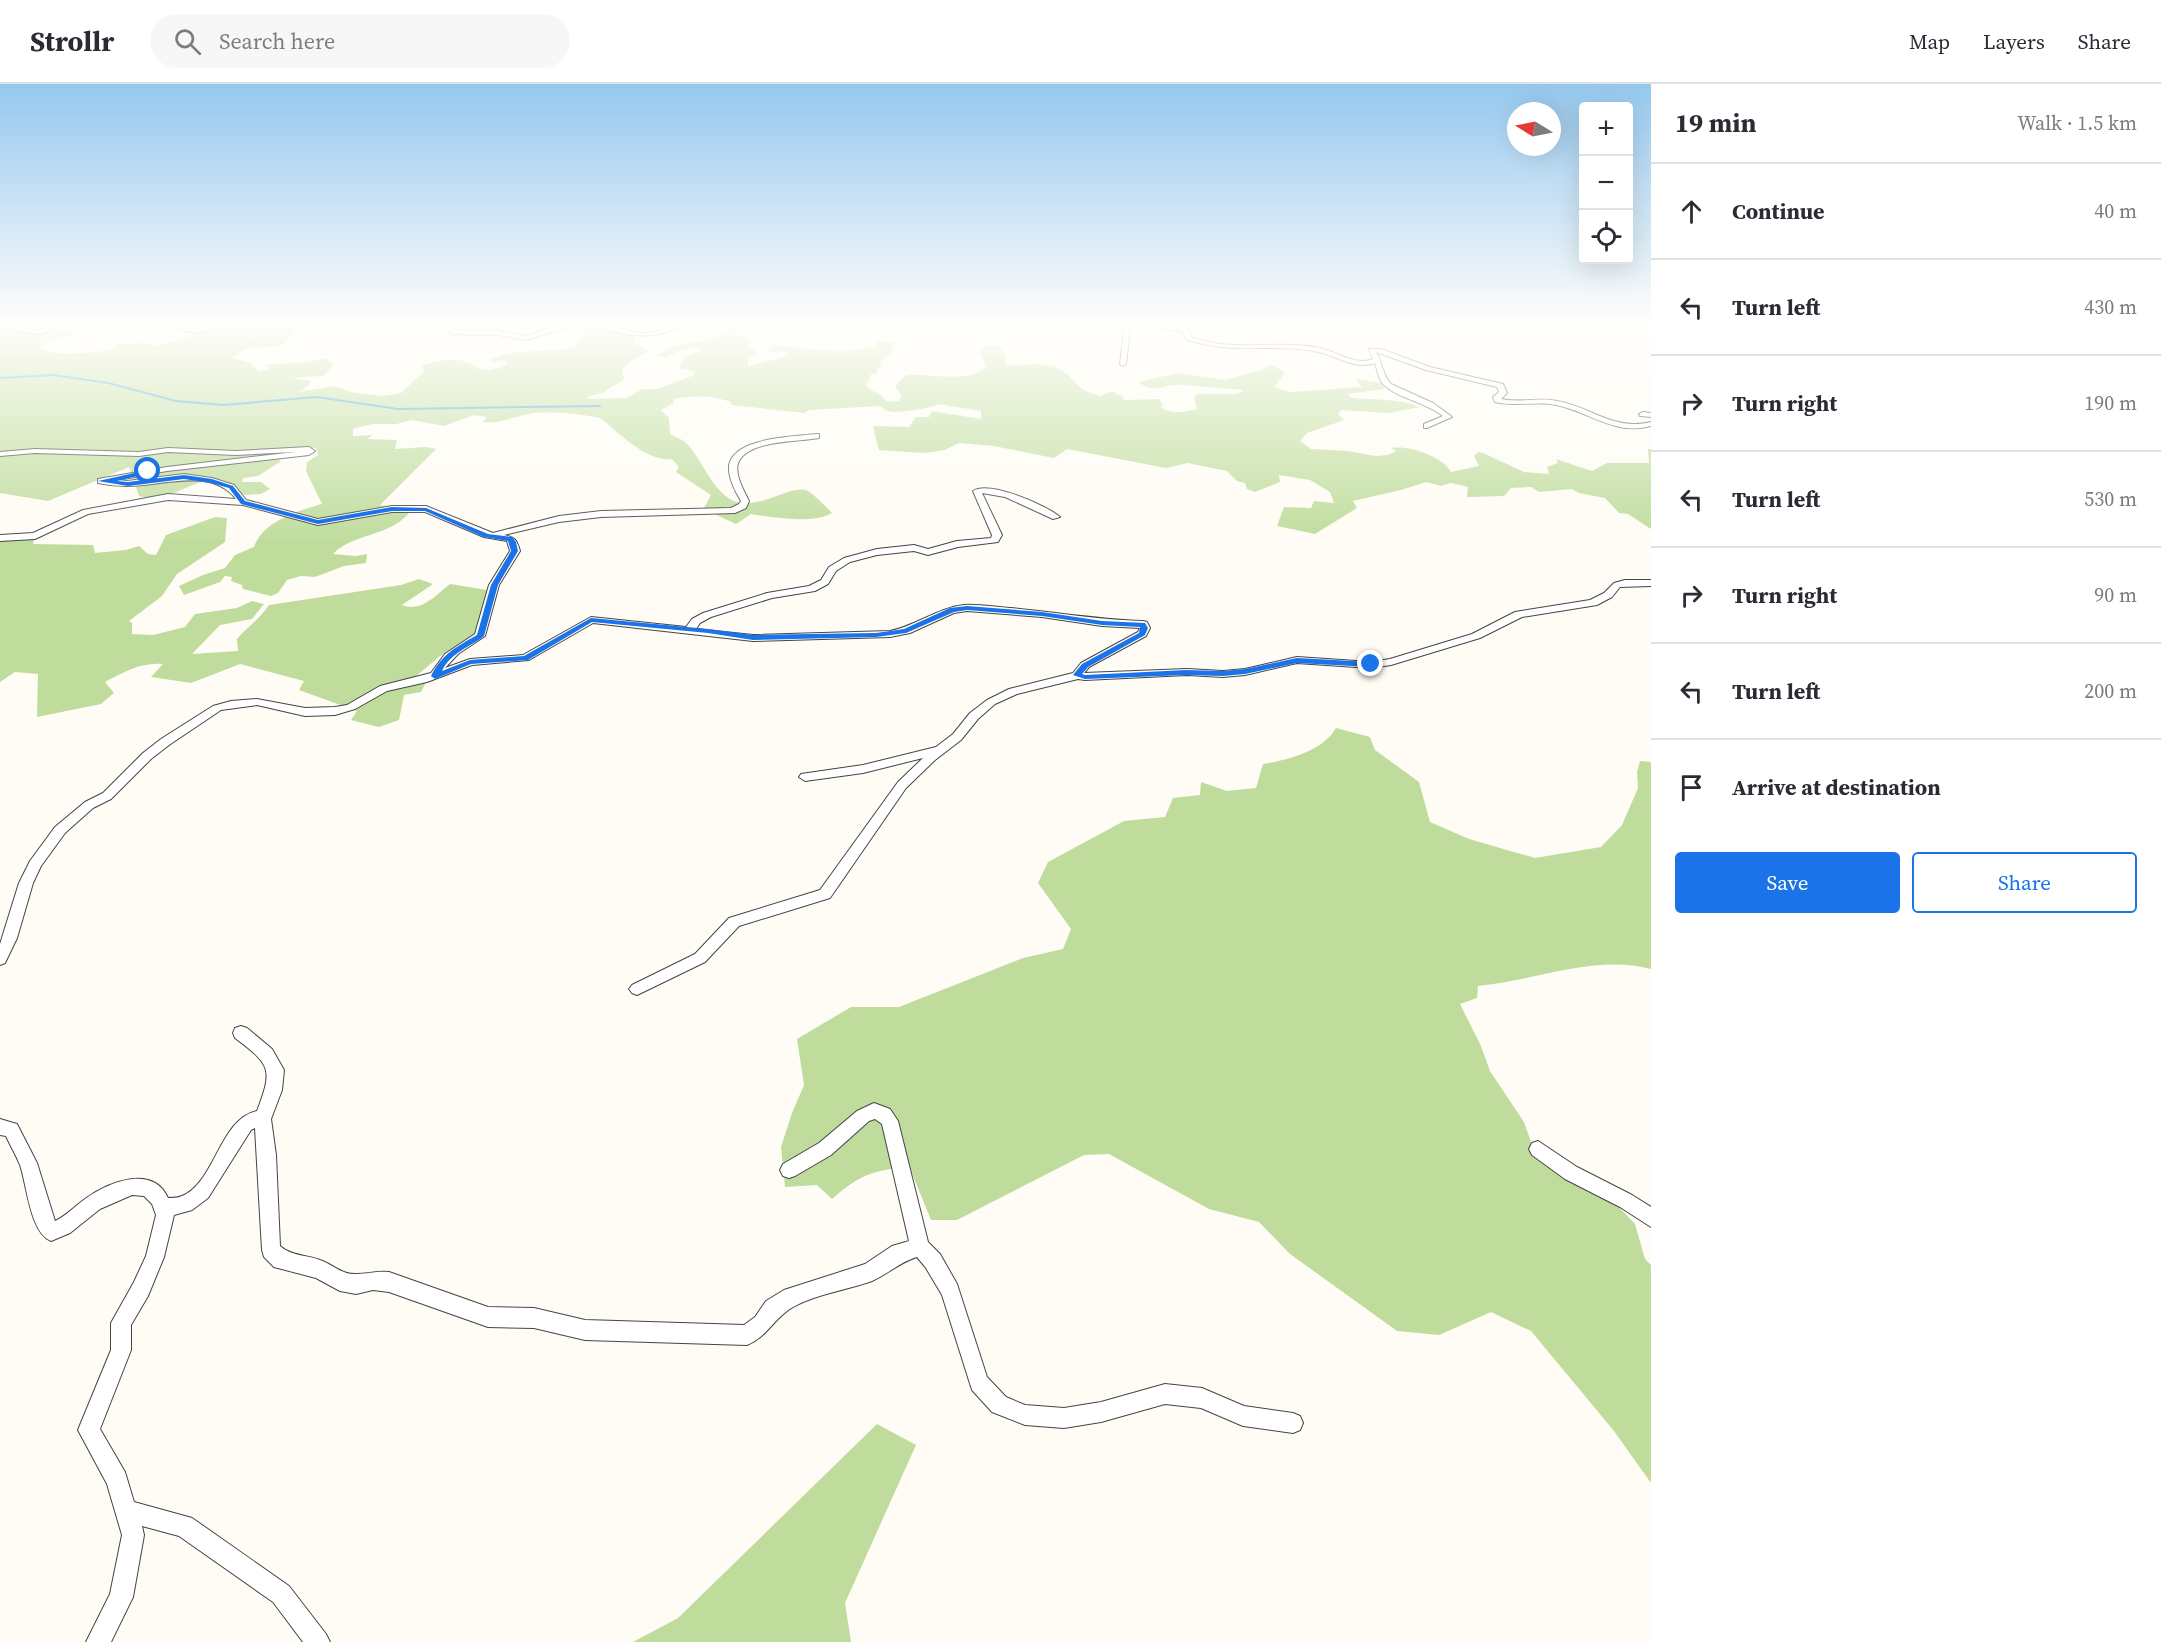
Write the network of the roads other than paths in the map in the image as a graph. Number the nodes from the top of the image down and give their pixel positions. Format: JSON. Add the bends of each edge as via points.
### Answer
{"nodes":[{"id":1,"x":1411,"y":398,"type":"edge"},
{"id":2,"x":1498,"y":398,"type":"edge"},
{"id":3,"x":1651,"y":424,"type":"edge"},
{"id":4,"x":1427,"y":426,"type":"dead end"},
{"id":5,"x":816,"y":436,"type":"dead end"},
{"id":6,"x":0,"y":454,"type":"edge"},
{"id":7,"x":243,"y":502,"type":"junction"},
{"id":8,"x":1056,"y":517,"type":"dead end"},
{"id":9,"x":492,"y":536,"type":"junction"},
{"id":10,"x":0,"y":538,"type":"edge"},
{"id":11,"x":1651,"y":584,"type":"edge"},
{"id":12,"x":690,"y":629,"type":"junction"},
{"id":13,"x":1077,"y":675,"type":"junction"},
{"id":14,"x":435,"y":676,"type":"junction"},
{"id":15,"x":944,"y":749,"type":"junction"},
{"id":16,"x":805,"y":777,"type":"dead end"},
{"id":17,"x":0,"y":959,"type":"edge"},
{"id":18,"x":637,"y":989,"type":"dead end"},
{"id":19,"x":241,"y":1033,"type":"dead end"},
{"id":20,"x":263,"y":1119,"type":"junction"},
{"id":21,"x":0,"y":1127,"type":"edge"},
{"id":22,"x":1538,"y":1149,"type":"dead end"},
{"id":23,"x":789,"y":1170,"type":"dead end"},
{"id":24,"x":163,"y":1208,"type":"junction"},
{"id":25,"x":1651,"y":1218,"type":"edge"},
{"id":26,"x":920,"y":1247,"type":"junction"},
{"id":27,"x":1293,"y":1423,"type":"dead end"},
{"id":28,"x":126,"y":1511,"type":"junction"},
{"id":29,"x":98,"y":1642,"type":"edge"},
{"id":30,"x":318,"y":1642,"type":"edge"}],
"edges":[{"from":1,"to":4,"type":"street","via":[[1449,417]]},
{"from":2,"to":3,"type":"street","via":[[1525,405],[1559,404],[1609,423]]},
{"from":5,"to":9,"type":"street","via":[[752,445],[735,459],[737,485],[745,501],[732,511],[601,514],[559,519]]},
{"from":6,"to":7,"type":"street","via":[[133,454],[168,450],[236,453],[299,448],[311,451],[167,468],[101,481],[128,484],[184,477],[212,481],[231,487]]},
{"from":7,"to":9,"type":"street","via":[[318,522],[392,509],[426,510]]},
{"from":7,"to":10,"type":"street","via":[[168,497],[86,512],[35,536]]},
{"from":8,"to":12,"type":"street","via":[[995,491],[977,491],[997,535],[995,540],[957,543],[928,552],[914,548],[877,552],[847,560],[812,589],[771,595],[707,615]]},
{"from":9,"to":14,"type":"street","via":[[510,539],[515,551],[494,585],[480,636],[452,652]]},
{"from":11,"to":13,"type":"street","via":[[1625,583],[1593,603],[1519,614],[1476,636],[1391,662],[1297,660],[1223,674]]},
{"from":12,"to":13,"type":"street","via":[[772,638],[890,634],[967,608],[1143,624],[1142,634],[1085,665]]},
{"from":12,"to":14,"type":"street","via":[[591,620],[525,658],[470,662]]},
{"from":13,"to":15,"type":"street","via":[[1013,691],[991,702]]},
{"from":14,"to":17,"type":"street","via":[[384,688],[351,707],[335,711],[304,712],[246,702],[216,708],[198,719],[147,756],[107,796],[60,830],[35,864]]},
{"from":15,"to":16,"type":"street","via":[[863,769]]},
{"from":15,"to":18,"type":"street","via":[[902,785],[825,894],[734,922],[700,958]]},
{"from":19,"to":20,"type":"street","via":[[267,1052],[273,1063],[277,1079]]},
{"from":20,"to":24,"type":"street","via":[[245,1125],[202,1192],[186,1204]]},
{"from":20,"to":26,"type":"street","via":[[271,1250],[281,1260],[319,1269],[340,1281],[389,1282],[488,1317],[534,1318],[585,1330],[747,1335],[762,1324],[772,1308],[791,1297],[870,1272],[899,1254]]},
{"from":21,"to":24,"type":"street","via":[[11,1129],[28,1163],[44,1221],[51,1232],[64,1227],[94,1203],[131,1186],[148,1188]]},
{"from":22,"to":25,"type":"street","via":[[1571,1173]]},
{"from":23,"to":26,"type":"street","via":[[825,1149],[863,1116],[874,1111],[884,1114],[890,1121]]},
{"from":24,"to":28,"type":"street","via":[[165,1215],[154,1257],[122,1323],[121,1350],[89,1430],[117,1480]]},
{"from":26,"to":27,"type":"street","via":[[950,1291],[979,1383],[999,1406],[1025,1415],[1064,1418],[1164,1394],[1202,1398],[1243,1416]]},
{"from":28,"to":29,"type":"street","via":[[133,1535],[121,1597]]},
{"from":28,"to":30,"type":"street","via":[[184,1526],[281,1594]]}]}
